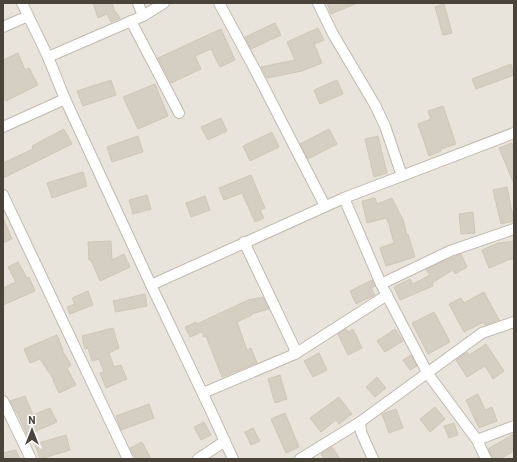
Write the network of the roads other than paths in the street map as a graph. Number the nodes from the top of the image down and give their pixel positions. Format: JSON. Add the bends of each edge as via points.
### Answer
{"nodes":[{"id":1,"x":22,"y":3,"type":"edge"},
{"id":2,"x":138,"y":3,"type":"edge"},
{"id":3,"x":164,"y":3,"type":"edge"},
{"id":4,"x":219,"y":3,"type":"edge"},
{"id":5,"x":318,"y":3,"type":"edge"},
{"id":6,"x":28,"y":16,"type":"junction"},
{"id":7,"x":143,"y":16,"type":"junction"},
{"id":8,"x":131,"y":21,"type":"junction"},
{"id":9,"x":3,"y":27,"type":"edge"},
{"id":10,"x":48,"y":57,"type":"junction"},
{"id":11,"x":65,"y":99,"type":"junction"},
{"id":12,"x":179,"y":113,"type":"dead end"},
{"id":13,"x":3,"y":127,"type":"edge"},
{"id":14,"x":514,"y":132,"type":"edge"},
{"id":15,"x":402,"y":176,"type":"junction"},
{"id":16,"x":3,"y":195,"type":"edge"},
{"id":17,"x":344,"y":198,"type":"junction"},
{"id":18,"x":325,"y":206,"type":"junction"},
{"id":19,"x":514,"y":229,"type":"edge"},
{"id":20,"x":244,"y":242,"type":"junction"},
{"id":21,"x":382,"y":284,"type":"junction"},
{"id":22,"x":151,"y":285,"type":"junction"},
{"id":23,"x":387,"y":295,"type":"junction"},
{"id":24,"x":514,"y":322,"type":"edge"},
{"id":25,"x":295,"y":354,"type":"junction"},
{"id":26,"x":428,"y":374,"type":"junction"},
{"id":27,"x":203,"y":393,"type":"junction"},
{"id":28,"x":3,"y":401,"type":"edge"},
{"id":29,"x":360,"y":422,"type":"junction"},
{"id":30,"x":514,"y":426,"type":"edge"},
{"id":31,"x":477,"y":440,"type":"junction"},
{"id":32,"x":225,"y":441,"type":"junction"},
{"id":33,"x":31,"y":459,"type":"edge"},
{"id":34,"x":128,"y":459,"type":"edge"},
{"id":35,"x":198,"y":459,"type":"edge"},
{"id":36,"x":233,"y":459,"type":"edge"},
{"id":37,"x":300,"y":459,"type":"edge"},
{"id":38,"x":373,"y":459,"type":"edge"},
{"id":39,"x":486,"y":459,"type":"edge"}],
"edges":[{"from":1,"to":6,"type":"street"},
{"from":2,"to":7,"type":"street"},
{"from":3,"to":7,"type":"street"},
{"from":4,"to":18,"type":"street"},
{"from":5,"to":15,"type":"street","via":[[333,34],[375,105]]},
{"from":6,"to":9,"type":"street"},
{"from":6,"to":10,"type":"street"},
{"from":7,"to":8,"type":"street"},
{"from":8,"to":10,"type":"street"},
{"from":8,"to":12,"type":"street"},
{"from":10,"to":11,"type":"street"},
{"from":11,"to":13,"type":"street"},
{"from":11,"to":22,"type":"street"},
{"from":14,"to":15,"type":"street"},
{"from":15,"to":17,"type":"street"},
{"from":16,"to":34,"type":"street"},
{"from":17,"to":18,"type":"street"},
{"from":17,"to":21,"type":"street"},
{"from":18,"to":20,"type":"street"},
{"from":19,"to":21,"type":"street","via":[[450,251]]},
{"from":20,"to":22,"type":"street"},
{"from":20,"to":25,"type":"street"},
{"from":21,"to":23,"type":"street"},
{"from":22,"to":27,"type":"street"},
{"from":23,"to":25,"type":"street"},
{"from":23,"to":26,"type":"street"},
{"from":24,"to":26,"type":"street","via":[[482,334]]},
{"from":25,"to":27,"type":"street"},
{"from":26,"to":29,"type":"street"},
{"from":26,"to":31,"type":"street"},
{"from":27,"to":32,"type":"street"},
{"from":28,"to":33,"type":"street"},
{"from":29,"to":37,"type":"street"},
{"from":29,"to":38,"type":"street","via":[[361,432]]},
{"from":30,"to":31,"type":"street"},
{"from":31,"to":39,"type":"street"},
{"from":32,"to":35,"type":"street"},
{"from":32,"to":36,"type":"street"}]}
